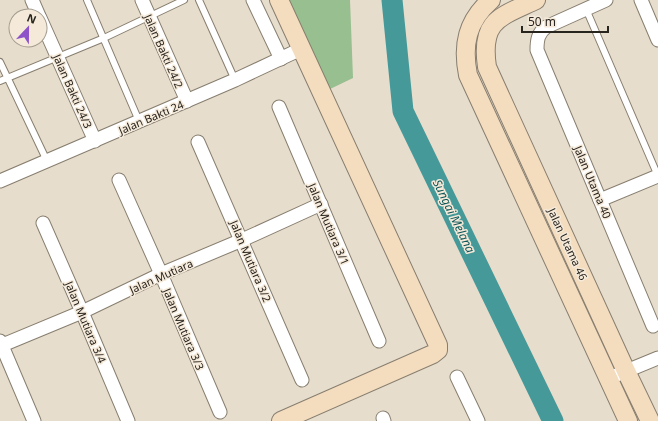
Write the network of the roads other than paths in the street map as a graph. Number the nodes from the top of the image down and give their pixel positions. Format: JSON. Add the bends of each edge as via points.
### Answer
{"nodes":[{"id":1,"x":87,"y":0,"type":"edge"},
{"id":2,"x":142,"y":0,"type":"edge"},
{"id":3,"x":184,"y":0,"type":"edge"},
{"id":4,"x":199,"y":0,"type":"edge"},
{"id":5,"x":253,"y":0,"type":"edge"},
{"id":6,"x":279,"y":0,"type":"edge"},
{"id":7,"x":491,"y":0,"type":"edge"},
{"id":8,"x":536,"y":0,"type":"edge"},
{"id":9,"x":606,"y":0,"type":"edge"},
{"id":10,"x":641,"y":0,"type":"edge"},
{"id":11,"x":586,"y":9,"type":"junction"},
{"id":12,"x":149,"y":17,"type":"junction"},
{"id":13,"x":48,"y":36,"type":"edge"},
{"id":14,"x":104,"y":38,"type":"junction"},
{"id":15,"x":658,"y":40,"type":"edge"},
{"id":16,"x":301,"y":49,"type":"junction"},
{"id":17,"x":58,"y":57,"type":"junction"},
{"id":18,"x":281,"y":59,"type":"junction"},
{"id":19,"x":0,"y":62,"type":"edge"},
{"id":20,"x":7,"y":78,"type":"junction"},
{"id":21,"x":235,"y":80,"type":"junction"},
{"id":22,"x":0,"y":81,"type":"edge"},
{"id":23,"x":187,"y":101,"type":"junction"},
{"id":24,"x":279,"y":107,"type":"dead end"},
{"id":25,"x":140,"y":121,"type":"junction"},
{"id":26,"x":95,"y":141,"type":"junction"},
{"id":27,"x":198,"y":142,"type":"dead end"},
{"id":28,"x":47,"y":161,"type":"junction"},
{"id":29,"x":658,"y":176,"type":"edge"},
{"id":30,"x":119,"y":180,"type":"dead end"},
{"id":31,"x":0,"y":181,"type":"edge"},
{"id":32,"x":600,"y":200,"type":"junction"},
{"id":33,"x":321,"y":204,"type":"junction"},
{"id":34,"x":43,"y":223,"type":"dead end"},
{"id":35,"x":242,"y":240,"type":"junction"},
{"id":36,"x":161,"y":274,"type":"junction"},
{"id":37,"x":82,"y":312,"type":"junction"},
{"id":38,"x":653,"y":326,"type":"dead end"},
{"id":39,"x":379,"y":340,"type":"dead end"},
{"id":40,"x":1,"y":344,"type":"edge"},
{"id":41,"x":658,"y":358,"type":"edge"},
{"id":42,"x":626,"y":371,"type":"junction"},
{"id":43,"x":457,"y":377,"type":"dead end"},
{"id":44,"x":607,"y":379,"type":"junction"},
{"id":45,"x":302,"y":380,"type":"dead end"},
{"id":46,"x":220,"y":412,"type":"dead end"},
{"id":47,"x":34,"y":421,"type":"edge"},
{"id":48,"x":128,"y":421,"type":"edge"},
{"id":49,"x":281,"y":421,"type":"edge"},
{"id":50,"x":478,"y":421,"type":"edge"},
{"id":51,"x":628,"y":421,"type":"edge"},
{"id":52,"x":650,"y":421,"type":"edge"}],
"edges":[{"from":1,"to":14,"type":"lane"},
{"from":2,"to":12,"type":"street","name":"Jalan Bakti 24/2"},
{"from":3,"to":12,"type":"lane"},
{"from":4,"to":21,"type":"lane"},
{"from":5,"to":18,"type":"street"},
{"from":6,"to":16,"type":"street"},
{"from":7,"to":44,"type":"street","name":"Jalan Utama 46","via":[[482,8],[468,32],[465,61],[468,75]]},
{"from":8,"to":42,"type":"street","name":"Jalan Utama 46","via":[[500,17],[491,25],[486,39],[487,67]]},
{"from":9,"to":11,"type":"street"},
{"from":10,"to":15,"type":"street"},
{"from":11,"to":29,"type":"lane"},
{"from":11,"to":32,"type":"street","name":"Jalan Utama 40","via":[[541,31],[537,50]]},
{"from":12,"to":14,"type":"lane"},
{"from":12,"to":23,"type":"street","name":"Jalan Bakti 24/2"},
{"from":13,"to":17,"type":"street","name":"Jalan Bakti 24/3"},
{"from":14,"to":17,"type":"lane"},
{"from":14,"to":25,"type":"lane"},
{"from":16,"to":18,"type":"street","name":"Jalan Bakti 24"},
{"from":16,"to":49,"type":"street","via":[[438,350]]},
{"from":17,"to":20,"type":"lane"},
{"from":17,"to":26,"type":"street","name":"Jalan Bakti 24/3"},
{"from":18,"to":21,"type":"street","name":"Jalan Bakti 24"},
{"from":19,"to":20,"type":"lane"},
{"from":20,"to":22,"type":"lane"},
{"from":20,"to":28,"type":"lane"},
{"from":21,"to":23,"type":"street","name":"Jalan Bakti 24"},
{"from":23,"to":25,"type":"street","name":"Jalan Bakti 24"},
{"from":24,"to":33,"type":"street","name":"Jalan Mutiara 3/1"},
{"from":25,"to":26,"type":"street","name":"Jalan Bakti 24"},
{"from":26,"to":28,"type":"street","name":"Jalan Bakti 24"},
{"from":27,"to":35,"type":"street","name":"Jalan Mutiara 3/2"},
{"from":28,"to":31,"type":"street","name":"Jalan Bakti 24"},
{"from":29,"to":32,"type":"street"},
{"from":30,"to":36,"type":"street","name":"Jalan Mutiara 3/3"},
{"from":32,"to":38,"type":"street","name":"Jalan Utama 40"},
{"from":33,"to":35,"type":"street","name":"Jalan Mutiara"},
{"from":33,"to":39,"type":"street","name":"Jalan Mutiara 3/1"},
{"from":34,"to":37,"type":"street","name":"Jalan Mutiara 3/4"},
{"from":35,"to":36,"type":"street","name":"Jalan Mutiara"},
{"from":35,"to":45,"type":"street","name":"Jalan Mutiara 3/2"},
{"from":36,"to":37,"type":"street","name":"Jalan Mutiara"},
{"from":36,"to":46,"type":"street","name":"Jalan Mutiara 3/3"},
{"from":37,"to":40,"type":"street","name":"Jalan Mutiara"},
{"from":37,"to":48,"type":"street","name":"Jalan Mutiara 3/4"},
{"from":40,"to":47,"type":"street"},
{"from":41,"to":42,"type":"street"},
{"from":42,"to":44,"type":"street"},
{"from":42,"to":52,"type":"street","name":"Jalan Utama 46"},
{"from":43,"to":50,"type":"street"},
{"from":44,"to":51,"type":"street","name":"Jalan Utama 46"}]}
